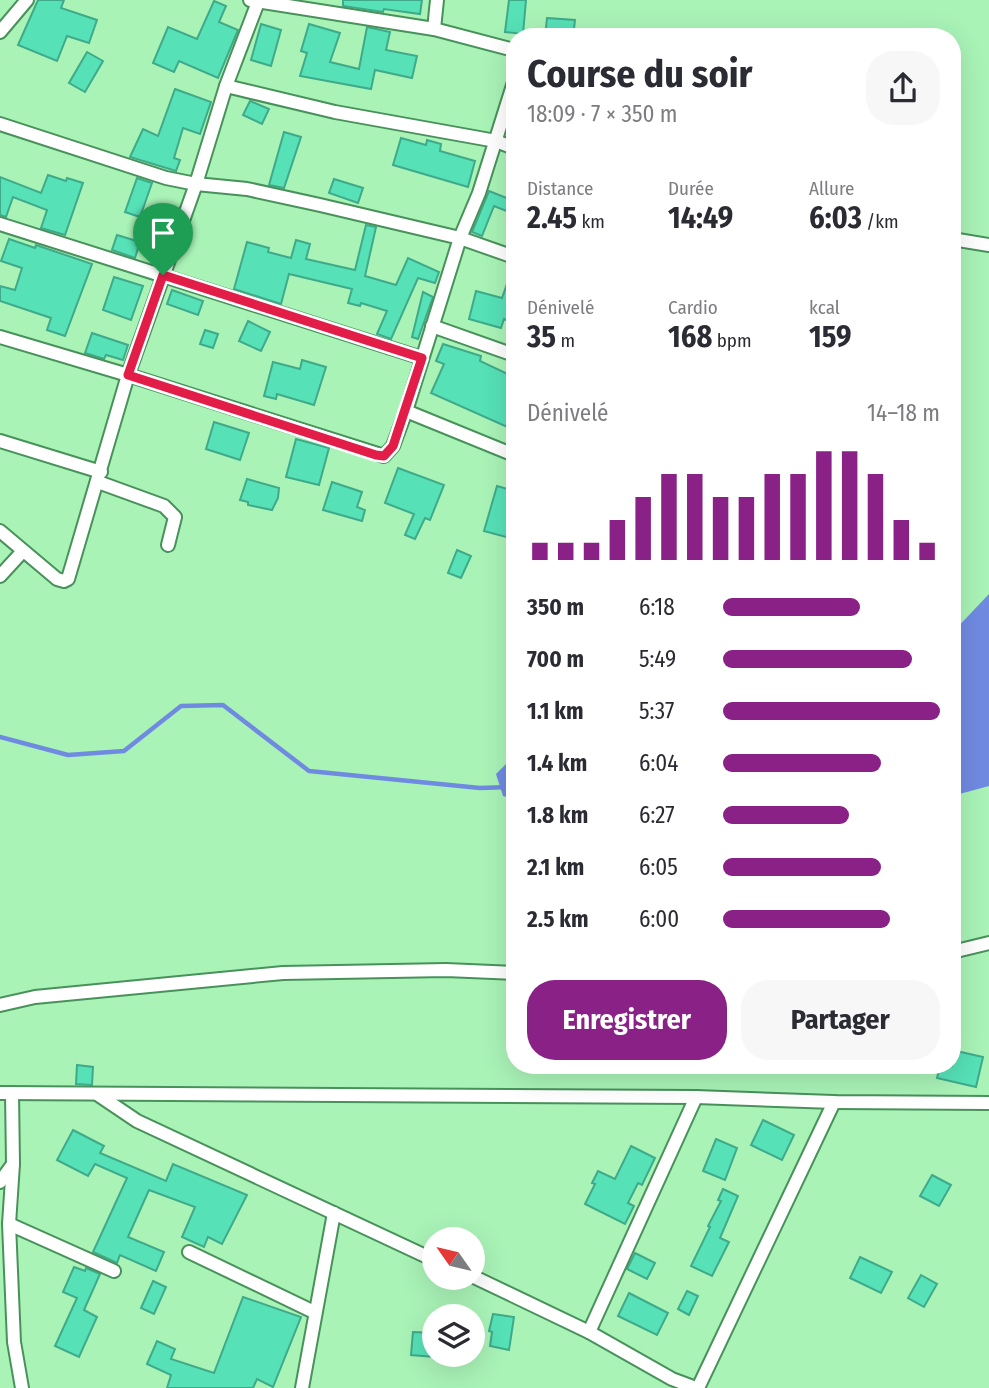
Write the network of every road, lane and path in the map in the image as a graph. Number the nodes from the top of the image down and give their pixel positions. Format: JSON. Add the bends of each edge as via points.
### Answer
{"nodes":[{"id":1,"x":27,"y":0,"type":"edge"},
{"id":2,"x":437,"y":0,"type":"edge"},
{"id":3,"x":254,"y":1,"type":"edge"},
{"id":4,"x":435,"y":29,"type":"junction"},
{"id":5,"x":0,"y":32,"type":"edge"},
{"id":6,"x":506,"y":48,"type":"edge"},
{"id":7,"x":226,"y":86,"type":"junction"},
{"id":8,"x":506,"y":108,"type":"edge"},
{"id":9,"x":0,"y":124,"type":"edge"},
{"id":10,"x":496,"y":141,"type":"junction"},
{"id":11,"x":506,"y":145,"type":"edge"},
{"id":12,"x":195,"y":184,"type":"junction"},
{"id":13,"x":0,"y":224,"type":"edge"},
{"id":14,"x":460,"y":237,"type":"junction"},
{"id":15,"x":961,"y":240,"type":"edge"},
{"id":16,"x":989,"y":245,"type":"edge"},
{"id":17,"x":506,"y":254,"type":"edge"},
{"id":18,"x":163,"y":275,"type":"junction"},
{"id":19,"x":432,"y":326,"type":"junction"},
{"id":20,"x":0,"y":337,"type":"edge"},
{"id":21,"x":506,"y":352,"type":"edge"},
{"id":22,"x":422,"y":358,"type":"junction"},
{"id":23,"x":128,"y":375,"type":"junction"},
{"id":24,"x":406,"y":411,"type":"junction"},
{"id":25,"x":0,"y":441,"type":"edge"},
{"id":26,"x":506,"y":452,"type":"edge"},
{"id":27,"x":100,"y":477,"type":"junction"},
{"id":28,"x":0,"y":531,"type":"edge"},
{"id":29,"x":168,"y":545,"type":"dead end"},
{"id":30,"x":23,"y":551,"type":"junction"},
{"id":31,"x":0,"y":576,"type":"edge"},
{"id":32,"x":989,"y":943,"type":"edge"},
{"id":33,"x":961,"y":951,"type":"edge"},
{"id":34,"x":506,"y":973,"type":"edge"},
{"id":35,"x":0,"y":1006,"type":"edge"},
{"id":36,"x":6,"y":1093,"type":"edge"},
{"id":37,"x":96,"y":1094,"type":"junction"},
{"id":38,"x":696,"y":1097,"type":"junction"},
{"id":39,"x":834,"y":1102,"type":"junction"},
{"id":40,"x":989,"y":1103,"type":"edge"},
{"id":41,"x":13,"y":1164,"type":"junction"},
{"id":42,"x":0,"y":1182,"type":"edge"},
{"id":43,"x":334,"y":1213,"type":"junction"},
{"id":44,"x":9,"y":1224,"type":"junction"},
{"id":45,"x":189,"y":1252,"type":"dead end"},
{"id":46,"x":422,"y":1254,"type":"edge"},
{"id":47,"x":114,"y":1271,"type":"dead end"},
{"id":48,"x":485,"y":1282,"type":"edge"},
{"id":49,"x":314,"y":1312,"type":"junction"},
{"id":50,"x":589,"y":1332,"type":"junction"},
{"id":51,"x":673,"y":1383,"type":"edge"},
{"id":52,"x":22,"y":1388,"type":"edge"},
{"id":53,"x":302,"y":1388,"type":"edge"},
{"id":54,"x":697,"y":1388,"type":"edge"}],
"edges":[{"from":1,"to":5,"type":"street"},
{"from":2,"to":4,"type":"street"},
{"from":3,"to":4,"type":"street"},
{"from":3,"to":7,"type":"street"},
{"from":4,"to":6,"type":"street"},
{"from":7,"to":10,"type":"street","via":[[335,112]]},
{"from":7,"to":12,"type":"street"},
{"from":8,"to":10,"type":"street"},
{"from":9,"to":12,"type":"street"},
{"from":10,"to":11,"type":"street"},
{"from":10,"to":14,"type":"street"},
{"from":12,"to":14,"type":"street","via":[[247,189]]},
{"from":12,"to":18,"type":"street"},
{"from":13,"to":18,"type":"street"},
{"from":14,"to":17,"type":"street"},
{"from":14,"to":19,"type":"street"},
{"from":15,"to":16,"type":"street"},
{"from":18,"to":22,"type":"street"},
{"from":18,"to":23,"type":"street"},
{"from":19,"to":21,"type":"street"},
{"from":19,"to":22,"type":"street"},
{"from":20,"to":23,"type":"street"},
{"from":22,"to":24,"type":"street"},
{"from":23,"to":24,"type":"street","via":[[384,456],[393,446]]},
{"from":23,"to":27,"type":"street"},
{"from":24,"to":26,"type":"street"},
{"from":25,"to":27,"type":"street"},
{"from":27,"to":29,"type":"street","via":[[172,512],[175,517]]},
{"from":27,"to":30,"type":"street","via":[[68,579],[57,579]]},
{"from":28,"to":30,"type":"street"},
{"from":30,"to":31,"type":"street"},
{"from":32,"to":33,"type":"street"},
{"from":34,"to":35,"type":"street","via":[[283,973],[36,997]]},
{"from":36,"to":37,"type":"street"},
{"from":36,"to":41,"type":"street"},
{"from":37,"to":38,"type":"street"},
{"from":37,"to":43,"type":"street","via":[[137,1121]]},
{"from":38,"to":39,"type":"street"},
{"from":38,"to":50,"type":"street"},
{"from":39,"to":40,"type":"street"},
{"from":39,"to":54,"type":"street"},
{"from":41,"to":42,"type":"street"},
{"from":41,"to":44,"type":"street"},
{"from":43,"to":46,"type":"street"},
{"from":43,"to":49,"type":"street"},
{"from":44,"to":47,"type":"street"},
{"from":44,"to":52,"type":"street","via":[[14,1342]]},
{"from":45,"to":49,"type":"street"},
{"from":48,"to":50,"type":"street"},
{"from":49,"to":53,"type":"street"},
{"from":50,"to":51,"type":"street"},
{"from":51,"to":54,"type":"street"}]}
